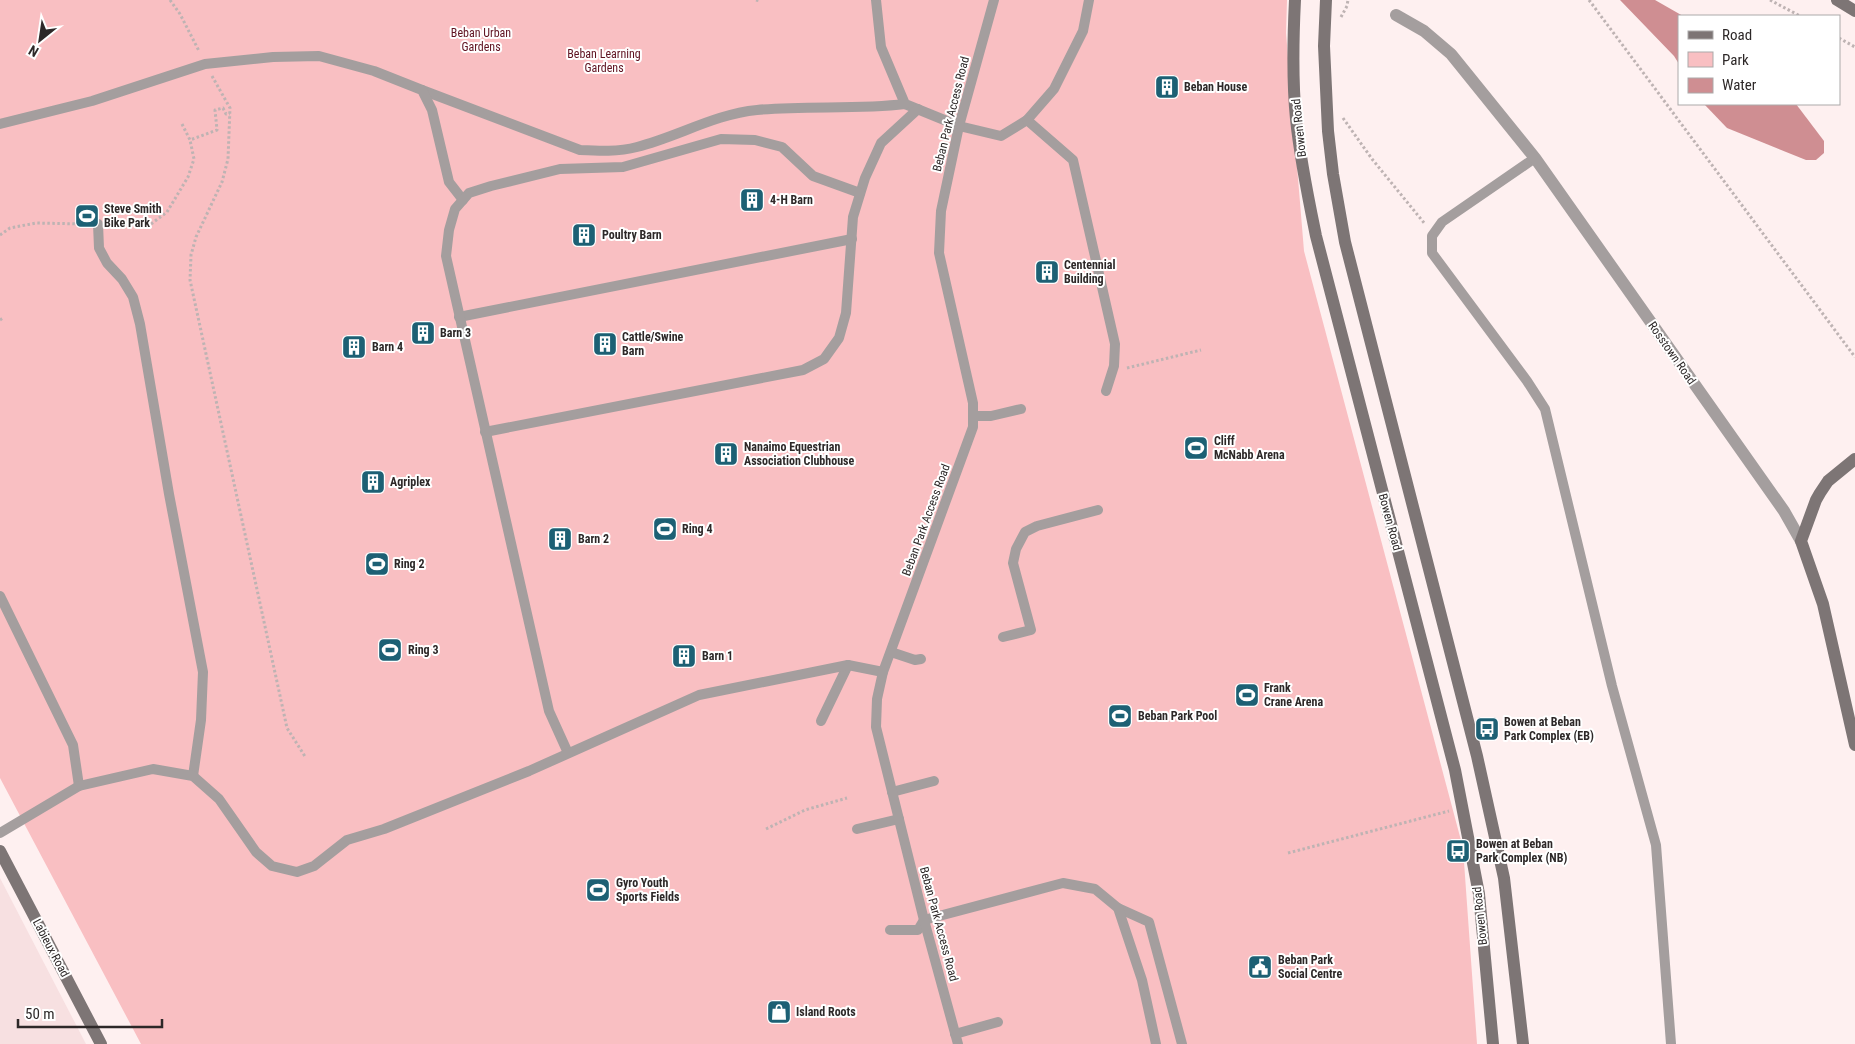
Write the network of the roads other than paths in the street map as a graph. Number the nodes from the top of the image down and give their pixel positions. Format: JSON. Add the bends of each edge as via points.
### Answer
{"nodes":[{"id":1,"x":876,"y":0,"type":"edge"},
{"id":2,"x":994,"y":0,"type":"edge"},
{"id":3,"x":1089,"y":0,"type":"edge"},
{"id":4,"x":1295,"y":0,"type":"edge"},
{"id":5,"x":1326,"y":0,"type":"edge"},
{"id":6,"x":1837,"y":0,"type":"edge"},
{"id":7,"x":1855,"y":11,"type":"edge"},
{"id":8,"x":1396,"y":15,"type":"dead end"},
{"id":9,"x":422,"y":90,"type":"junction"},
{"id":10,"x":905,"y":104,"type":"junction"},
{"id":11,"x":918,"y":109,"type":"junction"},
{"id":12,"x":1028,"y":120,"type":"junction"},
{"id":13,"x":0,"y":124,"type":"edge"},
{"id":14,"x":959,"y":126,"type":"junction"},
{"id":15,"x":1535,"y":158,"type":"junction"},
{"id":16,"x":860,"y":193,"type":"junction"},
{"id":17,"x":463,"y":200,"type":"junction"},
{"id":18,"x":98,"y":224,"type":"road end"},
{"id":19,"x":852,"y":239,"type":"junction"},
{"id":20,"x":459,"y":317,"type":"junction"},
{"id":21,"x":1106,"y":391,"type":"dead end"},
{"id":22,"x":1021,"y":409,"type":"dead end"},
{"id":23,"x":973,"y":416,"type":"junction"},
{"id":24,"x":485,"y":432,"type":"junction"},
{"id":25,"x":1855,"y":460,"type":"edge"},
{"id":26,"x":1098,"y":510,"type":"dead end"},
{"id":27,"x":1801,"y":540,"type":"junction"},
{"id":28,"x":0,"y":596,"type":"edge"},
{"id":29,"x":1003,"y":637,"type":"dead end"},
{"id":30,"x":891,"y":652,"type":"junction"},
{"id":31,"x":921,"y":659,"type":"dead end"},
{"id":32,"x":848,"y":666,"type":"junction"},
{"id":33,"x":883,"y":672,"type":"junction"},
{"id":34,"x":821,"y":722,"type":"dead end"},
{"id":35,"x":1855,"y":745,"type":"edge"},
{"id":36,"x":568,"y":753,"type":"junction"},
{"id":37,"x":193,"y":776,"type":"junction"},
{"id":38,"x":934,"y":780,"type":"dead end"},
{"id":39,"x":79,"y":786,"type":"junction"},
{"id":40,"x":892,"y":792,"type":"junction"},
{"id":41,"x":899,"y":819,"type":"junction"},
{"id":42,"x":857,"y":829,"type":"dead end"},
{"id":43,"x":0,"y":833,"type":"edge"},
{"id":44,"x":0,"y":851,"type":"edge"},
{"id":45,"x":1118,"y":908,"type":"junction"},
{"id":46,"x":924,"y":920,"type":"junction"},
{"id":47,"x":890,"y":930,"type":"dead end"},
{"id":48,"x":998,"y":1022,"type":"dead end"},
{"id":49,"x":957,"y":1039,"type":"edge"},
{"id":50,"x":102,"y":1044,"type":"edge"},
{"id":51,"x":1156,"y":1044,"type":"edge"},
{"id":52,"x":1182,"y":1044,"type":"edge"},
{"id":53,"x":1493,"y":1044,"type":"edge"},
{"id":54,"x":1522,"y":1044,"type":"edge"},
{"id":55,"x":1671,"y":1044,"type":"edge"}],
"edges":[{"from":1,"to":10,"type":"lane","via":[[881,47]]},
{"from":2,"to":14,"type":"lane","name":"Beban Park Access Road"},
{"from":3,"to":12,"type":"lane","via":[[1083,31],[1054,89]]},
{"from":4,"to":53,"type":"main road","name":"Bowen Road","via":[[1296,118],[1304,179],[1455,770],[1479,894]]},
{"from":5,"to":54,"type":"main road","name":"Bowen Road","via":[[1324,46],[1328,131],[1338,207],[1488,802],[1504,878]]},
{"from":6,"to":7,"type":"main road"},
{"from":8,"to":15,"type":"street","name":"Rosstown Road","via":[[1424,30],[1451,54]]},
{"from":9,"to":10,"type":"lane","via":[[580,150],[606,151],[637,147],[713,120],[756,110]]},
{"from":9,"to":13,"type":"lane","via":[[374,71],[320,56],[273,57],[205,64],[92,101]]},
{"from":9,"to":17,"type":"lane","via":[[432,110],[449,182]]},
{"from":10,"to":11,"type":"lane"},
{"from":11,"to":14,"type":"lane"},
{"from":11,"to":16,"type":"lane","via":[[881,143]]},
{"from":12,"to":14,"type":"lane","via":[[1001,136]]},
{"from":12,"to":21,"type":"lane","via":[[1073,160],[1115,344],[1114,366]]},
{"from":14,"to":23,"type":"lane","name":"Beban Park Access Road","via":[[941,211],[939,253]]},
{"from":15,"to":27,"type":"street","name":"Rosstown Road","via":[[1784,511]]},
{"from":15,"to":55,"type":"lane","via":[[1442,222],[1432,236],[1432,253],[1545,409],[1612,686],[1656,845]]},
{"from":16,"to":17,"type":"lane","via":[[813,176],[782,147],[756,140],[721,139],[623,167],[551,171],[469,193]]},
{"from":16,"to":19,"type":"lane","via":[[853,216]]},
{"from":17,"to":20,"type":"lane","via":[[455,209],[446,256]]},
{"from":18,"to":37,"type":"lane","via":[[99,248],[133,297],[140,324],[203,672],[201,720]]},
{"from":19,"to":20,"type":"lane"},
{"from":19,"to":24,"type":"lane","via":[[846,313],[839,338],[824,359],[803,370]]},
{"from":20,"to":24,"type":"lane"},
{"from":22,"to":23,"type":"lane","via":[[992,416]]},
{"from":23,"to":30,"type":"lane","name":"Beban Park Access Road","via":[[973,427]]},
{"from":24,"to":36,"type":"lane","via":[[549,711]]},
{"from":25,"to":27,"type":"main road","via":[[1828,481],[1816,500]]},
{"from":26,"to":29,"type":"lane","via":[[1025,532],[1013,563],[1031,630]]},
{"from":27,"to":35,"type":"main road","name":"Rosstown Road","via":[[1823,604]]},
{"from":28,"to":39,"type":"lane","via":[[73,745]]},
{"from":30,"to":31,"type":"lane"},
{"from":30,"to":33,"type":"lane","name":"Beban Park Access Road"},
{"from":32,"to":33,"type":"lane"},
{"from":32,"to":34,"type":"lane"},
{"from":32,"to":36,"type":"lane","via":[[699,695]]},
{"from":33,"to":40,"type":"lane","name":"Beban Park Access Road","via":[[877,699],[876,727]]},
{"from":36,"to":37,"type":"lane","via":[[384,829],[347,840],[314,866],[297,872],[272,866],[256,852],[218,800]]},
{"from":37,"to":39,"type":"lane","via":[[153,769]]},
{"from":38,"to":40,"type":"lane"},
{"from":39,"to":43,"type":"lane"},
{"from":40,"to":41,"type":"lane","name":"Beban Park Access Road"},
{"from":41,"to":42,"type":"lane"},
{"from":41,"to":46,"type":"lane","name":"Beban Park Access Road"},
{"from":44,"to":50,"type":"main road","name":"Labieux Road"},
{"from":45,"to":46,"type":"lane","via":[[1095,889],[1063,883]]},
{"from":45,"to":51,"type":"lane","via":[[1142,980]]},
{"from":45,"to":52,"type":"lane","via":[[1149,922]]},
{"from":46,"to":47,"type":"lane","via":[[918,930]]},
{"from":46,"to":49,"type":"lane","name":"Beban Park Access Road"},
{"from":48,"to":49,"type":"lane"}]}
